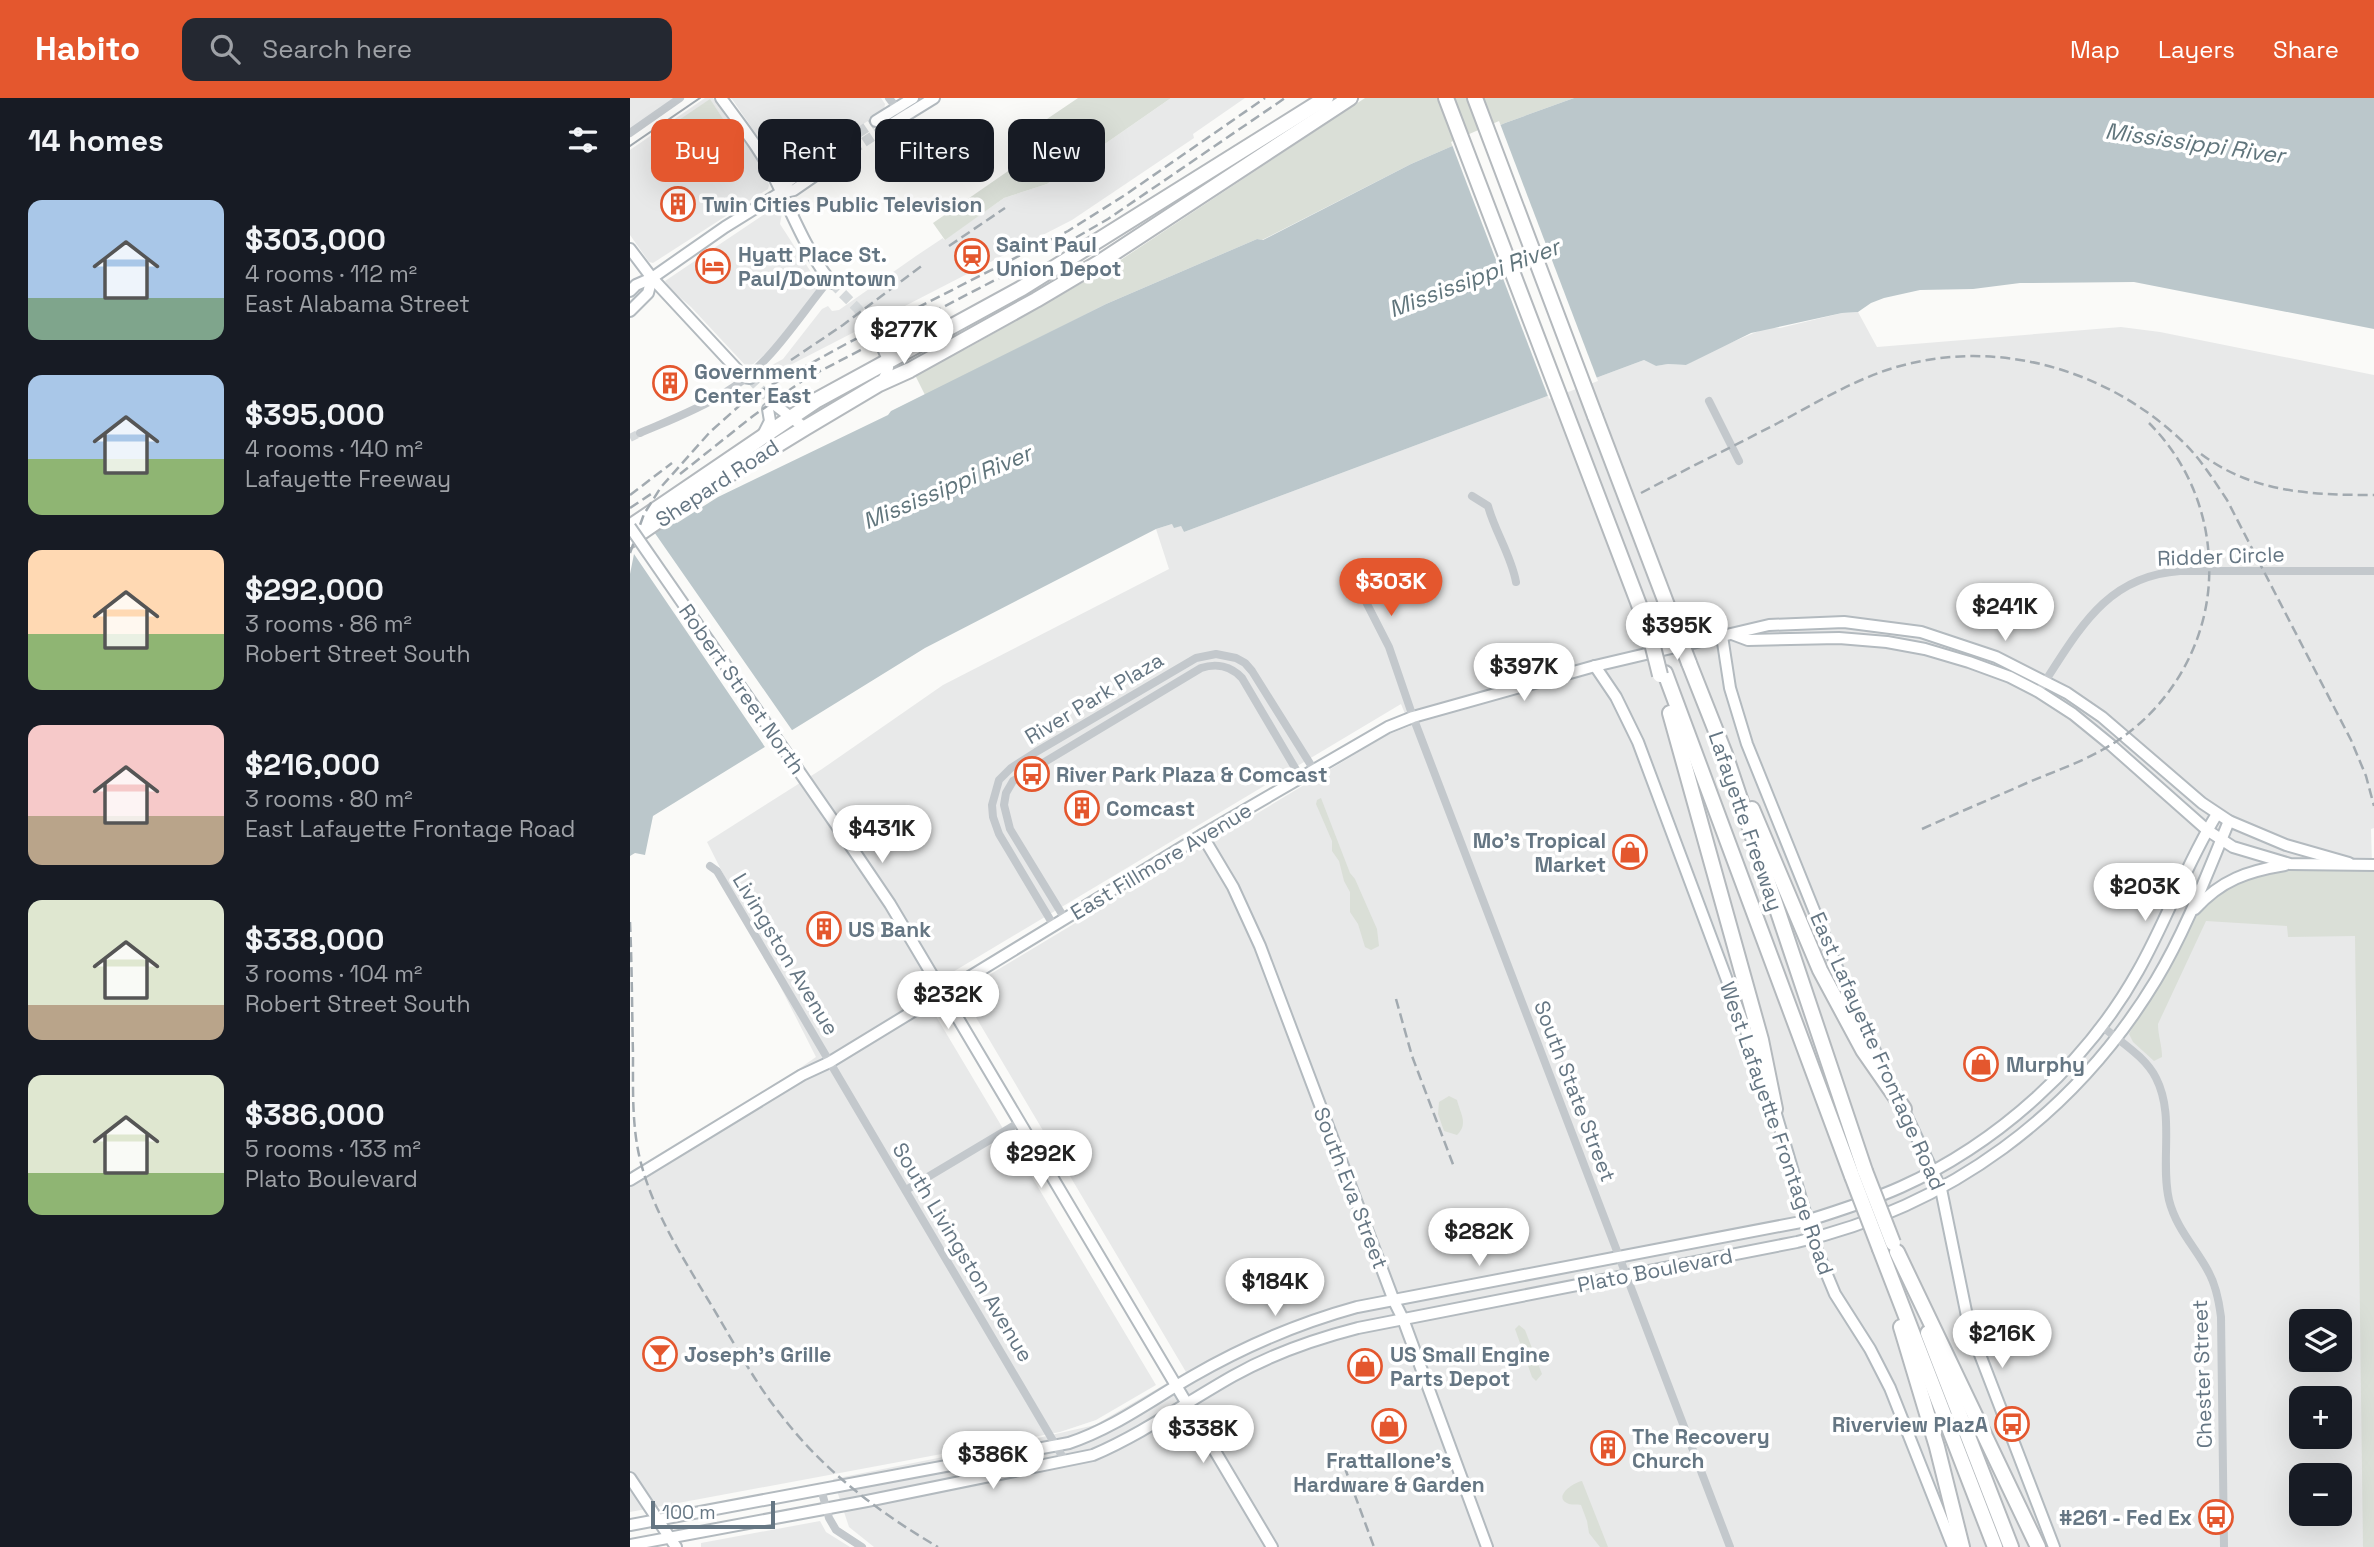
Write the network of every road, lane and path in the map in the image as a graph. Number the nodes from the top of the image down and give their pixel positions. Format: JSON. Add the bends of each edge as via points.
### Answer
{"nodes":[{"id":1,"x":680,"y":98,"type":"edge"},
{"id":2,"x":721,"y":98,"type":"edge"},
{"id":3,"x":889,"y":98,"type":"edge"},
{"id":4,"x":913,"y":98,"type":"edge"},
{"id":5,"x":934,"y":98,"type":"edge"},
{"id":6,"x":1326,"y":98,"type":"edge"},
{"id":7,"x":1350,"y":98,"type":"edge"},
{"id":8,"x":1446,"y":98,"type":"edge"},
{"id":9,"x":1475,"y":98,"type":"edge"},
{"id":10,"x":896,"y":109,"type":"junction"},
{"id":11,"x":911,"y":114,"type":"junction"},
{"id":12,"x":630,"y":133,"type":"edge"},
{"id":13,"x":788,"y":182,"type":"edge"},
{"id":14,"x":780,"y":193,"type":"junction"},
{"id":15,"x":630,"y":248,"type":"edge"},
{"id":16,"x":652,"y":278,"type":"junction"},
{"id":17,"x":831,"y":281,"type":"joint"},
{"id":18,"x":630,"y":291,"type":"edge"},
{"id":19,"x":630,"y":311,"type":"edge"},
{"id":20,"x":880,"y":343,"type":"tunnel mouth"},
{"id":21,"x":888,"y":360,"type":"junction"},
{"id":22,"x":747,"y":380,"type":"junction"},
{"id":23,"x":879,"y":384,"type":"junction"},
{"id":24,"x":1709,"y":401,"type":"dead end"},
{"id":25,"x":790,"y":416,"type":"junction"},
{"id":26,"x":805,"y":428,"type":"junction"},
{"id":27,"x":640,"y":433,"type":"tunnel mouth"},
{"id":28,"x":759,"y":439,"type":"junction"},
{"id":29,"x":1739,"y":461,"type":"dead end"},
{"id":30,"x":1472,"y":496,"type":"dead end"},
{"id":31,"x":630,"y":527,"type":"edge"},
{"id":32,"x":630,"y":540,"type":"edge"},
{"id":33,"x":2374,"y":570,"type":"edge"},
{"id":34,"x":1516,"y":582,"type":"dead end"},
{"id":35,"x":1366,"y":602,"type":"dead end"},
{"id":36,"x":1727,"y":635,"type":"junction"},
{"id":37,"x":1595,"y":666,"type":"junction"},
{"id":38,"x":1662,"y":674,"type":"junction"},
{"id":39,"x":2046,"y":681,"type":"junction"},
{"id":40,"x":2039,"y":692,"type":"junction"},
{"id":41,"x":1413,"y":717,"type":"junction"},
{"id":42,"x":1725,"y":754,"type":"junction"},
{"id":43,"x":1314,"y":770,"type":"junction"},
{"id":44,"x":1301,"y":778,"type":"junction"},
{"id":45,"x":2217,"y":814,"type":"junction"},
{"id":46,"x":2229,"y":821,"type":"junction"},
{"id":47,"x":2207,"y":830,"type":"junction"},
{"id":48,"x":1202,"y":835,"type":"junction"},
{"id":49,"x":2221,"y":841,"type":"junction"},
{"id":50,"x":2349,"y":863,"type":"junction"},
{"id":51,"x":2290,"y":864,"type":"junction"},
{"id":52,"x":2374,"y":865,"type":"edge"},
{"id":53,"x":710,"y":866,"type":"dead end"},
{"id":54,"x":1065,"y":919,"type":"junction"},
{"id":55,"x":2187,"y":919,"type":"junction"},
{"id":56,"x":1054,"y":926,"type":"junction"},
{"id":57,"x":943,"y":993,"type":"junction"},
{"id":58,"x":2102,"y":1026,"type":"junction"},
{"id":59,"x":2116,"y":1039,"type":"junction"},
{"id":60,"x":830,"y":1062,"type":"junction"},
{"id":61,"x":1775,"y":1109,"type":"junction"},
{"id":62,"x":1904,"y":1109,"type":"junction"},
{"id":63,"x":1020,"y":1122,"type":"junction"},
{"id":64,"x":1933,"y":1171,"type":"junction"},
{"id":65,"x":1858,"y":1174,"type":"junction"},
{"id":66,"x":630,"y":1180,"type":"edge"},
{"id":67,"x":1941,"y":1189,"type":"junction"},
{"id":68,"x":906,"y":1190,"type":"junction"},
{"id":69,"x":1805,"y":1221,"type":"junction"},
{"id":70,"x":1812,"y":1238,"type":"junction"},
{"id":71,"x":1888,"y":1251,"type":"junction"},
{"id":72,"x":1619,"y":1256,"type":"junction"},
{"id":73,"x":1627,"y":1275,"type":"junction"},
{"id":74,"x":1394,"y":1301,"type":"junction"},
{"id":75,"x":1403,"y":1319,"type":"junction"},
{"id":76,"x":1175,"y":1387,"type":"junction"},
{"id":77,"x":1185,"y":1404,"type":"junction"},
{"id":78,"x":1056,"y":1446,"type":"junction"},
{"id":79,"x":1065,"y":1461,"type":"junction"},
{"id":80,"x":630,"y":1468,"type":"edge"},
{"id":81,"x":632,"y":1480,"type":"edge"},
{"id":82,"x":821,"y":1489,"type":"junction"},
{"id":83,"x":826,"y":1508,"type":"junction"},
{"id":84,"x":659,"y":1519,"type":"junction"},
{"id":85,"x":630,"y":1525,"type":"edge"},
{"id":86,"x":673,"y":1542,"type":"edge"},
{"id":87,"x":630,"y":1545,"type":"edge"},
{"id":88,"x":1484,"y":1546,"type":"edge"},
{"id":89,"x":862,"y":1547,"type":"edge"},
{"id":90,"x":1272,"y":1547,"type":"edge"},
{"id":91,"x":1730,"y":1547,"type":"edge"},
{"id":92,"x":1953,"y":1547,"type":"edge"},
{"id":93,"x":1962,"y":1547,"type":"edge"},
{"id":94,"x":1995,"y":1547,"type":"edge"},
{"id":95,"x":2011,"y":1547,"type":"edge"},
{"id":96,"x":2038,"y":1547,"type":"edge"},
{"id":97,"x":2053,"y":1547,"type":"edge"},
{"id":98,"x":2224,"y":1547,"type":"edge"}],
"edges":[{"from":1,"to":12,"type":"street"},
{"from":2,"to":14,"type":"main road"},
{"from":3,"to":10,"type":"street"},
{"from":4,"to":10,"type":"main road"},
{"from":5,"to":11,"type":"main road"},
{"from":6,"to":21,"type":"highway","name":"Shepard Road","via":[[1022,288]]},
{"from":7,"to":23,"type":"highway","name":"Shepard Road","via":[[1100,262]]},
{"from":8,"to":38,"type":"highway","bridge":true},
{"from":9,"to":42,"type":"highway","name":"Lafayette Freeway","bridge":true},
{"from":10,"to":11,"type":"street"},
{"from":10,"to":11,"type":"main road","via":[[879,126]]},
{"from":13,"to":14,"type":"main road"},
{"from":14,"to":16,"type":"main road"},
{"from":14,"to":17,"type":"main road"},
{"from":15,"to":16,"type":"main road"},
{"from":16,"to":18,"type":"main road"},
{"from":16,"to":19,"type":"main road","via":[[649,293]]},
{"from":16,"to":22,"type":"main road"},
{"from":17,"to":22,"type":"street"},
{"from":20,"to":21,"type":"main road"},
{"from":21,"to":23,"type":"main road","via":[[887,375]]},
{"from":21,"to":25,"type":"highway","name":"Shepard Road"},
{"from":22,"to":27,"type":"street"},
{"from":23,"to":26,"type":"highway","name":"Shepard Road"},
{"from":24,"to":29,"type":"street"},
{"from":25,"to":26,"type":"main road"},
{"from":25,"to":28,"type":"highway","name":"Shepard Road"},
{"from":25,"to":28,"type":"main road","via":[[771,407],[768,426]]},
{"from":26,"to":32,"type":"highway","name":"Shepard Road"},
{"from":28,"to":31,"type":"highway","name":"Shepard Road"},
{"from":30,"to":34,"type":"street","via":[[1488,506]]},
{"from":31,"to":57,"type":"main road","name":"Robert Street North","bridge":true,"via":[[880,889]]},
{"from":33,"to":39,"type":"street","name":"Ridder Circle","via":[[2179,571],[2136,580],[2098,608]]},
{"from":35,"to":41,"type":"street","name":"South State Street","via":[[1389,647]]},
{"from":36,"to":37,"type":"main road","name":"East Fillmore Avenue"},
{"from":36,"to":39,"type":"main road","name":"East Fillmore Avenue","via":[[1806,622],[1881,626],[1963,644]]},
{"from":36,"to":40,"type":"main road","name":"East Fillmore Avenue","via":[[1748,640],[1887,642],[1969,662]]},
{"from":36,"to":62,"type":"main road","name":"East Lafayette Frontage Road","via":[[1730,688],[1746,744],[1853,1007]]},
{"from":37,"to":41,"type":"main road","name":"East Fillmore Avenue"},
{"from":37,"to":61,"type":"main road","name":"West Lafayette Frontage Road","via":[[1638,742]]},
{"from":38,"to":61,"type":"highway","via":[[1761,1040]]},
{"from":38,"to":65,"type":"highway","name":"Lafayette Freeway"},
{"from":39,"to":40,"type":"street","name":"Ridder Circle"},
{"from":39,"to":45,"type":"main road","name":"East Fillmore Avenue","via":[[2102,717]]},
{"from":40,"to":47,"type":"main road","name":"East Fillmore Avenue","via":[[2111,745]]},
{"from":41,"to":43,"type":"main road","name":"East Fillmore Avenue"},
{"from":41,"to":72,"type":"street","name":"South State Street"},
{"from":42,"to":62,"type":"highway","via":[[1820,970],[1863,1050]]},
{"from":42,"to":65,"type":"highway","name":"Lafayette Freeway"},
{"from":43,"to":44,"type":"main road","name":"East Fillmore Avenue"},
{"from":43,"to":56,"type":"street","name":"River Park Plaza","via":[[1252,671],[1236,658],[1216,654],[1196,658],[1051,744],[1004,773],[992,804],[999,834]]},
{"from":44,"to":48,"type":"main road","name":"East Fillmore Avenue"},
{"from":44,"to":54,"type":"street","name":"River Park Plaza","via":[[1242,678],[1215,665],[1201,668],[1042,762],[1013,781],[1006,793],[1005,815]]},
{"from":45,"to":46,"type":"main road","name":"East Fillmore Avenue"},
{"from":45,"to":47,"type":"main road","name":"Plato Boulevard"},
{"from":46,"to":49,"type":"main road","name":"Plato Boulevard"},
{"from":46,"to":50,"type":"main road","name":"East Fillmore Avenue"},
{"from":47,"to":49,"type":"main road","name":"East Fillmore Avenue"},
{"from":47,"to":58,"type":"main road","name":"Plato Boulevard","via":[[2137,972]]},
{"from":48,"to":54,"type":"main road","name":"East Fillmore Avenue"},
{"from":48,"to":74,"type":"main road","name":"South Eva Street","via":[[1260,946]]},
{"from":49,"to":51,"type":"main road","name":"East Fillmore Avenue"},
{"from":49,"to":55,"type":"main road","name":"Plato Boulevard"},
{"from":50,"to":51,"type":"main road"},
{"from":50,"to":52,"type":"main road"},
{"from":51,"to":55,"type":"main road","via":[[2231,878]]},
{"from":53,"to":60,"type":"street","name":"Livingston Avenue"},
{"from":54,"to":56,"type":"main road","name":"East Fillmore Avenue"},
{"from":55,"to":59,"type":"main road","name":"Plato Boulevard","via":[[2157,978]]},
{"from":56,"to":57,"type":"main road","name":"East Fillmore Avenue"},
{"from":57,"to":60,"type":"main road","name":"East Fillmore Avenue"},
{"from":57,"to":63,"type":"main road","name":"Robert Street North"},
{"from":58,"to":59,"type":"street","name":"Chester Street"},
{"from":58,"to":64,"type":"main road","name":"Plato Boulevard","via":[[2033,1100]]},
{"from":59,"to":67,"type":"main road","name":"Plato Boulevard","via":[[2041,1119],[2000,1152]]},
{"from":59,"to":98,"type":"street","name":"Chester Street","via":[[2144,1062],[2160,1087],[2170,1203],[2212,1278],[2219,1302]]},
{"from":60,"to":66,"type":"main road","name":"East Fillmore Avenue"},
{"from":60,"to":68,"type":"street","name":"South Livingston Avenue"},
{"from":61,"to":69,"type":"main road","name":"West Lafayette Frontage Road"},
{"from":62,"to":64,"type":"main road","name":"East Lafayette Frontage Road"},
{"from":63,"to":68,"type":"street"},
{"from":63,"to":76,"type":"main road","name":"Robert Street North"},
{"from":64,"to":67,"type":"main road","name":"East Lafayette Frontage Road"},
{"from":64,"to":69,"type":"main road","name":"Plato Boulevard","via":[[1868,1201]]},
{"from":65,"to":71,"type":"highway","name":"Lafayette Freeway","bridge":true},
{"from":67,"to":70,"type":"main road","name":"Plato Boulevard","via":[[1891,1213]]},
{"from":67,"to":97,"type":"main road","name":"East Lafayette Frontage Road","via":[[1969,1326]]},
{"from":68,"to":78,"type":"street","name":"South Livingston Avenue"},
{"from":69,"to":70,"type":"main road","name":"West Lafayette Frontage Road"},
{"from":69,"to":72,"type":"main road","name":"Plato Boulevard"},
{"from":70,"to":73,"type":"main road","name":"Plato Boulevard"},
{"from":70,"to":92,"type":"main road","name":"West Lafayette Frontage Road","via":[[1835,1294],[1890,1388]]},
{"from":71,"to":93,"type":"highway","via":[[1898,1318]]},
{"from":71,"to":94,"type":"highway","name":"Lafayette Freeway"},
{"from":71,"to":95,"type":"highway","name":"Lafayette Freeway"},
{"from":71,"to":96,"type":"highway","via":[[1940,1338]]},
{"from":72,"to":73,"type":"street","name":"South State Street"},
{"from":72,"to":74,"type":"main road","name":"Plato Boulevard"},
{"from":73,"to":75,"type":"main road","name":"Plato Boulevard"},
{"from":73,"to":91,"type":"street","name":"South State Street"},
{"from":74,"to":75,"type":"main road","name":"South Eva Street"},
{"from":74,"to":76,"type":"main road","name":"Plato Boulevard","via":[[1300,1325],[1253,1344]]},
{"from":75,"to":77,"type":"main road","name":"Plato Boulevard","via":[[1313,1340],[1247,1369]]},
{"from":75,"to":88,"type":"main road","name":"South Eva Street"},
{"from":76,"to":77,"type":"main road","name":"Robert Street North"},
{"from":76,"to":78,"type":"main road","name":"Plato Boulevard","via":[[1116,1423]]},
{"from":77,"to":79,"type":"main road","name":"Plato Boulevard","via":[[1111,1447]]},
{"from":77,"to":90,"type":"main road","name":"Robert Street North"},
{"from":78,"to":79,"type":"street","name":"South Livingston Avenue"},
{"from":78,"to":82,"type":"main road","name":"Plato Boulevard"},
{"from":79,"to":83,"type":"main road","name":"Plato Boulevard"},
{"from":80,"to":81,"type":"main road"},
{"from":81,"to":84,"type":"main road"},
{"from":82,"to":83,"type":"street"},
{"from":82,"to":84,"type":"main road","name":"Plato Boulevard"},
{"from":83,"to":86,"type":"main road","name":"Plato Boulevard"},
{"from":83,"to":89,"type":"street","via":[[835,1530]]},
{"from":84,"to":85,"type":"main road","name":"Plato Boulevard"},
{"from":84,"to":86,"type":"main road"},
{"from":86,"to":87,"type":"main road","name":"Plato Boulevard"}]}
